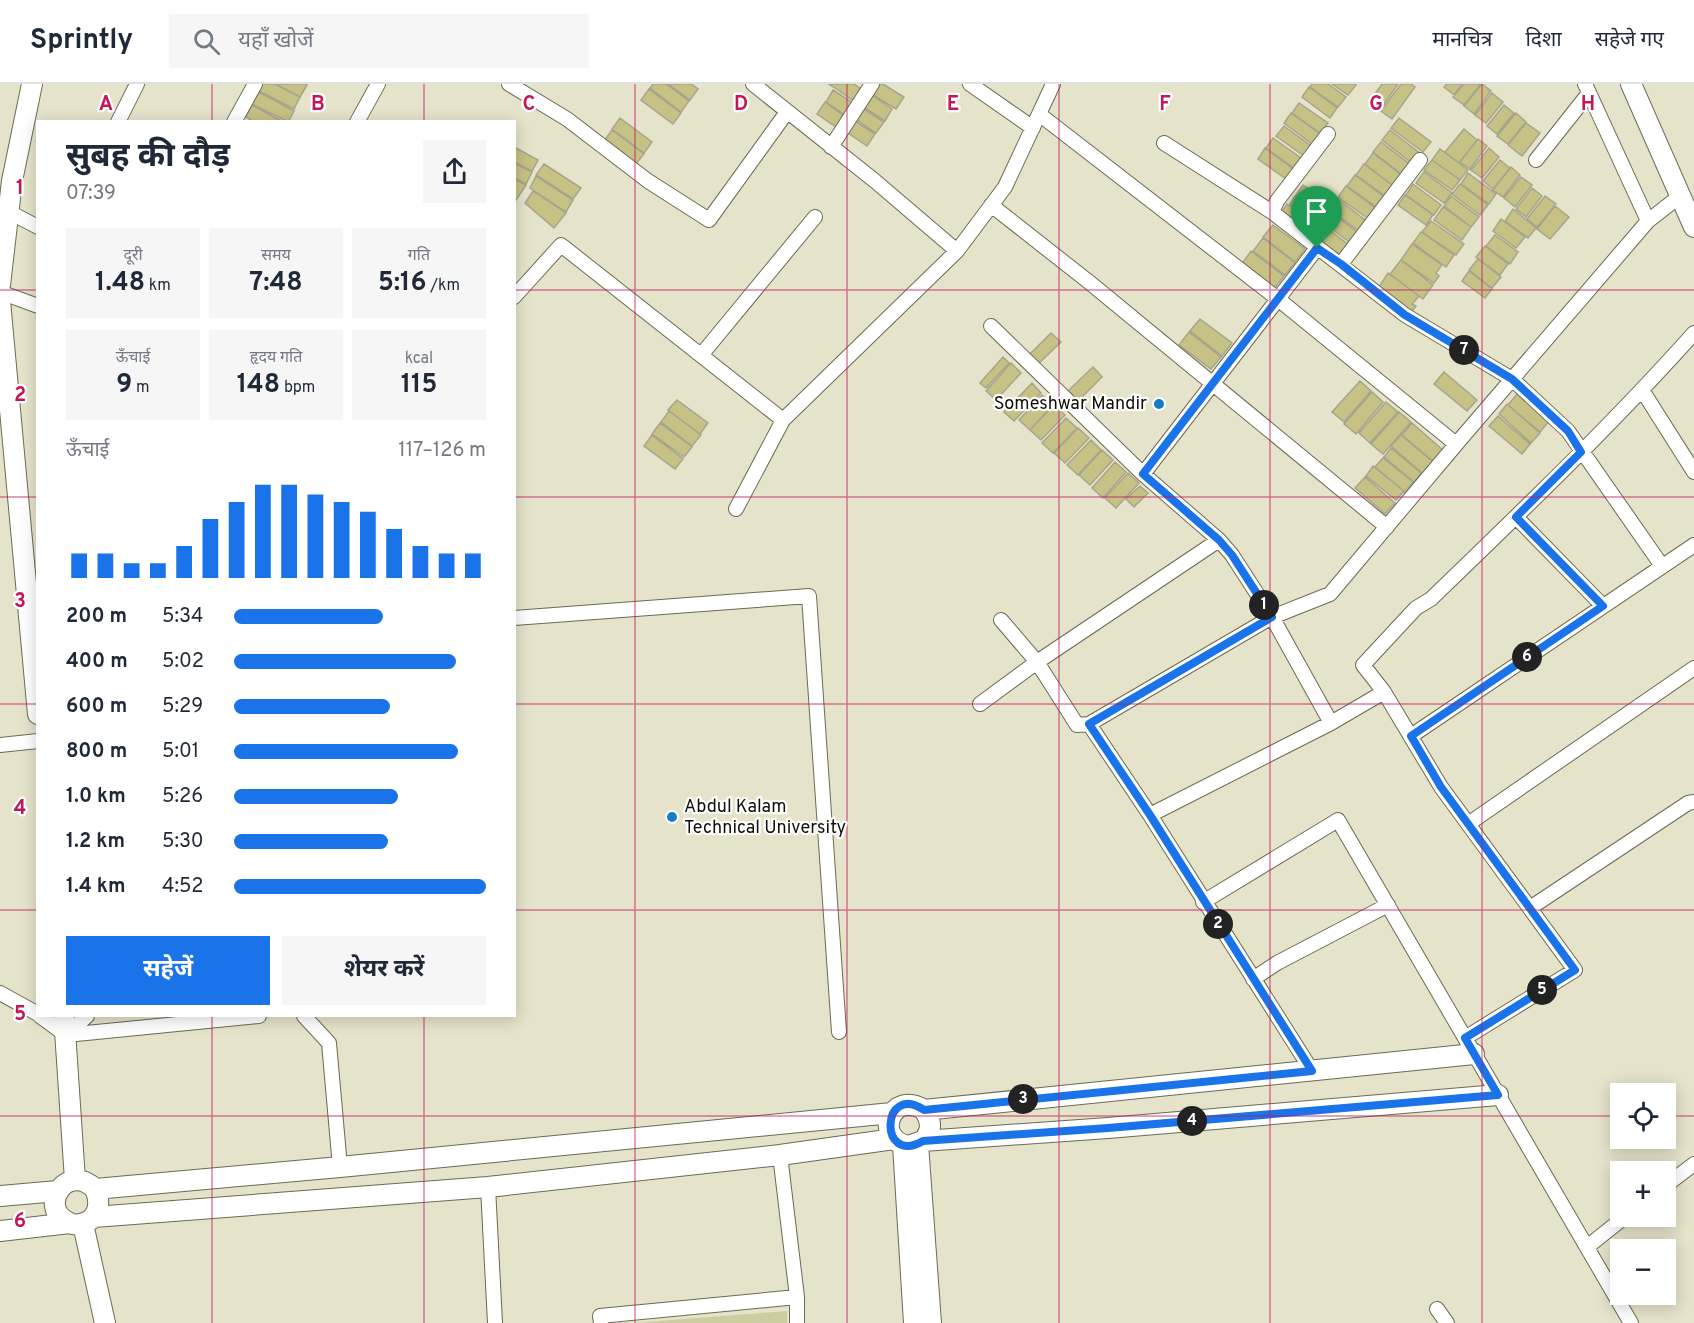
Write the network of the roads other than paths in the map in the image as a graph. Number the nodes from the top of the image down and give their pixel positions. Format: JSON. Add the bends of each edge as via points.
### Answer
{"nodes":[{"id":1,"x":32,"y":84,"type":"edge"},
{"id":2,"x":137,"y":84,"type":"edge"},
{"id":3,"x":255,"y":84,"type":"edge"},
{"id":4,"x":378,"y":84,"type":"edge"},
{"id":5,"x":509,"y":84,"type":"edge"},
{"id":6,"x":753,"y":84,"type":"edge"},
{"id":7,"x":872,"y":84,"type":"edge"},
{"id":8,"x":970,"y":84,"type":"edge"},
{"id":9,"x":1053,"y":84,"type":"edge"},
{"id":10,"x":1631,"y":84,"type":"edge"},
{"id":11,"x":1587,"y":88,"type":"edge"},
{"id":12,"x":787,"y":112,"type":"junction"},
{"id":13,"x":1039,"y":114,"type":"junction"},
{"id":14,"x":119,"y":120,"type":"edge"},
{"id":15,"x":235,"y":120,"type":"edge"},
{"id":16,"x":358,"y":120,"type":"edge"},
{"id":17,"x":1033,"y":128,"type":"junction"},
{"id":18,"x":1328,"y":134,"type":"dead end"},
{"id":19,"x":1164,"y":143,"type":"dead end"},
{"id":20,"x":831,"y":147,"type":"junction"},
{"id":21,"x":1419,"y":160,"type":"dead end"},
{"id":22,"x":1536,"y":160,"type":"dead end"},
{"id":23,"x":1680,"y":196,"type":"junction"},
{"id":24,"x":991,"y":205,"type":"junction"},
{"id":25,"x":9,"y":212,"type":"junction"},
{"id":26,"x":1272,"y":212,"type":"junction"},
{"id":27,"x":815,"y":217,"type":"dead end"},
{"id":28,"x":1648,"y":221,"type":"junction"},
{"id":29,"x":36,"y":225,"type":"edge"},
{"id":30,"x":1694,"y":227,"type":"edge"},
{"id":31,"x":1317,"y":248,"type":"junction"},
{"id":32,"x":957,"y":251,"type":"junction"},
{"id":33,"x":1341,"y":264,"type":"junction"},
{"id":34,"x":0,"y":285,"type":"edge"},
{"id":35,"x":0,"y":292,"type":"edge"},
{"id":36,"x":516,"y":295,"type":"edge"},
{"id":37,"x":1278,"y":299,"type":"junction"},
{"id":38,"x":0,"y":301,"type":"edge"},
{"id":39,"x":36,"y":305,"type":"edge"},
{"id":40,"x":991,"y":326,"type":"dead end"},
{"id":41,"x":1694,"y":333,"type":"edge"},
{"id":42,"x":702,"y":354,"type":"junction"},
{"id":43,"x":1512,"y":379,"type":"junction"},
{"id":44,"x":1214,"y":385,"type":"junction"},
{"id":45,"x":1642,"y":390,"type":"junction"},
{"id":46,"x":783,"y":420,"type":"junction"},
{"id":47,"x":1456,"y":444,"type":"junction"},
{"id":48,"x":1581,"y":452,"type":"junction"},
{"id":49,"x":1694,"y":472,"type":"edge"},
{"id":50,"x":1143,"y":474,"type":"junction"},
{"id":51,"x":736,"y":509,"type":"dead end"},
{"id":52,"x":1516,"y":517,"type":"junction"},
{"id":53,"x":1387,"y":527,"type":"junction"},
{"id":54,"x":1219,"y":540,"type":"junction"},
{"id":55,"x":1694,"y":545,"type":"edge"},
{"id":56,"x":1662,"y":566,"type":"junction"},
{"id":57,"x":1603,"y":606,"type":"junction"},
{"id":58,"x":1272,"y":617,"type":"junction"},
{"id":59,"x":516,"y":618,"type":"edge"},
{"id":60,"x":1001,"y":620,"type":"dead end"},
{"id":61,"x":36,"y":656,"type":"edge"},
{"id":62,"x":1037,"y":662,"type":"junction"},
{"id":63,"x":1694,"y":668,"type":"edge"},
{"id":64,"x":1384,"y":692,"type":"junction"},
{"id":65,"x":980,"y":704,"type":"dead end"},
{"id":66,"x":1331,"y":723,"type":"junction"},
{"id":67,"x":1089,"y":724,"type":"junction"},
{"id":68,"x":1411,"y":736,"type":"junction"},
{"id":69,"x":36,"y":741,"type":"edge"},
{"id":70,"x":0,"y":745,"type":"edge"},
{"id":71,"x":1694,"y":802,"type":"edge"},
{"id":72,"x":1150,"y":815,"type":"junction"},
{"id":73,"x":1468,"y":824,"type":"junction"},
{"id":74,"x":1203,"y":902,"type":"junction"},
{"id":75,"x":1388,"y":905,"type":"junction"},
{"id":76,"x":1530,"y":908,"type":"junction"},
{"id":77,"x":1253,"y":979,"type":"junction"},
{"id":78,"x":0,"y":993,"type":"edge"},
{"id":79,"x":36,"y":1013,"type":"edge"},
{"id":80,"x":44,"y":1017,"type":"edge"},
{"id":81,"x":85,"y":1017,"type":"edge"},
{"id":82,"x":237,"y":1017,"type":"edge"},
{"id":83,"x":305,"y":1017,"type":"edge"},
{"id":84,"x":65,"y":1025,"type":"edge"},
{"id":85,"x":839,"y":1032,"type":"dead end"},
{"id":86,"x":1470,"y":1046,"type":"junction"},
{"id":87,"x":1312,"y":1071,"type":"junction"},
{"id":88,"x":1498,"y":1095,"type":"junction"},
{"id":89,"x":924,"y":1110,"type":"junction"},
{"id":90,"x":892,"y":1113,"type":"junction"},
{"id":91,"x":909,"y":1142,"type":"junction"},
{"id":92,"x":780,"y":1155,"type":"junction"},
{"id":93,"x":1694,"y":1164,"type":"edge"},
{"id":94,"x":340,"y":1167,"type":"junction"},
{"id":95,"x":1676,"y":1178,"type":"edge"},
{"id":96,"x":75,"y":1180,"type":"junction"},
{"id":97,"x":488,"y":1187,"type":"junction"},
{"id":98,"x":95,"y":1189,"type":"junction"},
{"id":99,"x":58,"y":1191,"type":"junction"},
{"id":100,"x":0,"y":1196,"type":"edge"},
{"id":101,"x":82,"y":1221,"type":"junction"},
{"id":102,"x":1612,"y":1227,"type":"edge"},
{"id":103,"x":0,"y":1231,"type":"edge"},
{"id":104,"x":1587,"y":1247,"type":"junction"},
{"id":105,"x":797,"y":1297,"type":"junction"},
{"id":106,"x":1437,"y":1309,"type":"dead end"},
{"id":107,"x":105,"y":1323,"type":"edge"},
{"id":108,"x":495,"y":1323,"type":"edge"},
{"id":109,"x":601,"y":1323,"type":"edge"},
{"id":110,"x":797,"y":1323,"type":"edge"},
{"id":111,"x":914,"y":1323,"type":"edge"},
{"id":112,"x":931,"y":1323,"type":"edge"},
{"id":113,"x":1447,"y":1323,"type":"edge"},
{"id":114,"x":1631,"y":1323,"type":"edge"}],
"edges":[{"from":1,"to":25,"type":"street"},
{"from":2,"to":14,"type":"street"},
{"from":3,"to":15,"type":"street"},
{"from":4,"to":16,"type":"street"},
{"from":5,"to":12,"type":"street","via":[[567,119],[648,181],[709,220]]},
{"from":6,"to":12,"type":"street"},
{"from":7,"to":20,"type":"street"},
{"from":8,"to":17,"type":"street"},
{"from":9,"to":13,"type":"street"},
{"from":10,"to":23,"type":"street"},
{"from":11,"to":22,"type":"street"},
{"from":11,"to":28,"type":"street"},
{"from":12,"to":20,"type":"street"},
{"from":13,"to":17,"type":"street"},
{"from":13,"to":37,"type":"street"},
{"from":17,"to":24,"type":"street","via":[[1005,187]]},
{"from":18,"to":26,"type":"street"},
{"from":19,"to":26,"type":"street"},
{"from":20,"to":32,"type":"street"},
{"from":21,"to":33,"type":"street"},
{"from":23,"to":28,"type":"street"},
{"from":23,"to":30,"type":"street"},
{"from":24,"to":32,"type":"street"},
{"from":24,"to":44,"type":"street"},
{"from":25,"to":29,"type":"street"},
{"from":25,"to":34,"type":"street"},
{"from":26,"to":31,"type":"street"},
{"from":27,"to":42,"type":"street"},
{"from":28,"to":43,"type":"street"},
{"from":31,"to":33,"type":"street"},
{"from":31,"to":37,"type":"street"},
{"from":32,"to":46,"type":"street"},
{"from":33,"to":43,"type":"street","via":[[1405,315]]},
{"from":35,"to":39,"type":"street"},
{"from":36,"to":42,"type":"street","via":[[561,245]]},
{"from":37,"to":44,"type":"street"},
{"from":37,"to":47,"type":"street"},
{"from":38,"to":61,"type":"street"},
{"from":40,"to":50,"type":"street"},
{"from":41,"to":45,"type":"street"},
{"from":42,"to":46,"type":"street"},
{"from":43,"to":47,"type":"street"},
{"from":43,"to":48,"type":"street","via":[[1568,431]]},
{"from":44,"to":50,"type":"street"},
{"from":44,"to":53,"type":"street"},
{"from":45,"to":48,"type":"street"},
{"from":45,"to":49,"type":"street"},
{"from":46,"to":51,"type":"street"},
{"from":47,"to":53,"type":"street"},
{"from":48,"to":52,"type":"street"},
{"from":48,"to":56,"type":"street"},
{"from":50,"to":54,"type":"street"},
{"from":52,"to":57,"type":"street"},
{"from":52,"to":64,"type":"street","via":[[1431,599],[1416,608],[1363,665]]},
{"from":53,"to":58,"type":"street","via":[[1330,594]]},
{"from":54,"to":58,"type":"street"},
{"from":54,"to":62,"type":"street"},
{"from":55,"to":56,"type":"street"},
{"from":56,"to":57,"type":"street"},
{"from":57,"to":68,"type":"street"},
{"from":58,"to":66,"type":"street"},
{"from":58,"to":67,"type":"street"},
{"from":59,"to":85,"type":"street","via":[[809,596]]},
{"from":60,"to":62,"type":"street"},
{"from":62,"to":65,"type":"street"},
{"from":62,"to":67,"type":"street","via":[[1077,725]]},
{"from":63,"to":73,"type":"street"},
{"from":64,"to":66,"type":"street"},
{"from":64,"to":68,"type":"street"},
{"from":66,"to":72,"type":"street"},
{"from":67,"to":72,"type":"street"},
{"from":68,"to":73,"type":"street"},
{"from":69,"to":70,"type":"street"},
{"from":71,"to":76,"type":"street"},
{"from":72,"to":74,"type":"street"},
{"from":73,"to":76,"type":"street"},
{"from":74,"to":75,"type":"street","via":[[1338,820]]},
{"from":74,"to":77,"type":"street"},
{"from":75,"to":77,"type":"street"},
{"from":75,"to":86,"type":"street"},
{"from":76,"to":86,"type":"street","via":[[1575,970]]},
{"from":77,"to":87,"type":"street"},
{"from":78,"to":79,"type":"street"},
{"from":80,"to":84,"type":"street"},
{"from":81,"to":84,"type":"street"},
{"from":82,"to":84,"type":"street"},
{"from":83,"to":94,"type":"street","via":[[328,1043]]},
{"from":84,"to":96,"type":"street"},
{"from":86,"to":87,"type":"street"},
{"from":86,"to":88,"type":"street"},
{"from":87,"to":89,"type":"street"},
{"from":88,"to":91,"type":"street"},
{"from":88,"to":104,"type":"street"},
{"from":89,"to":90,"type":"street","via":[[911,1104]]},
{"from":89,"to":91,"type":"street","via":[[930,1129]]},
{"from":90,"to":91,"type":"street","via":[[889,1126]]},
{"from":90,"to":94,"type":"street"},
{"from":91,"to":92,"type":"street"},
{"from":91,"to":111,"type":"street"},
{"from":91,"to":112,"type":"street"},
{"from":92,"to":97,"type":"street"},
{"from":92,"to":105,"type":"street"},
{"from":93,"to":95,"type":"street"},
{"from":94,"to":98,"type":"street"},
{"from":96,"to":98,"type":"street"},
{"from":96,"to":99,"type":"street"},
{"from":97,"to":101,"type":"street"},
{"from":97,"to":108,"type":"street"},
{"from":98,"to":101,"type":"street","via":[[99,1203]]},
{"from":99,"to":100,"type":"street"},
{"from":99,"to":101,"type":"street","via":[[56,1210],[64,1221]]},
{"from":101,"to":103,"type":"street"},
{"from":101,"to":107,"type":"street"},
{"from":102,"to":104,"type":"street"},
{"from":104,"to":114,"type":"street"},
{"from":105,"to":109,"type":"street","via":[[600,1316]]},
{"from":105,"to":110,"type":"street"},
{"from":106,"to":113,"type":"street"}]}
